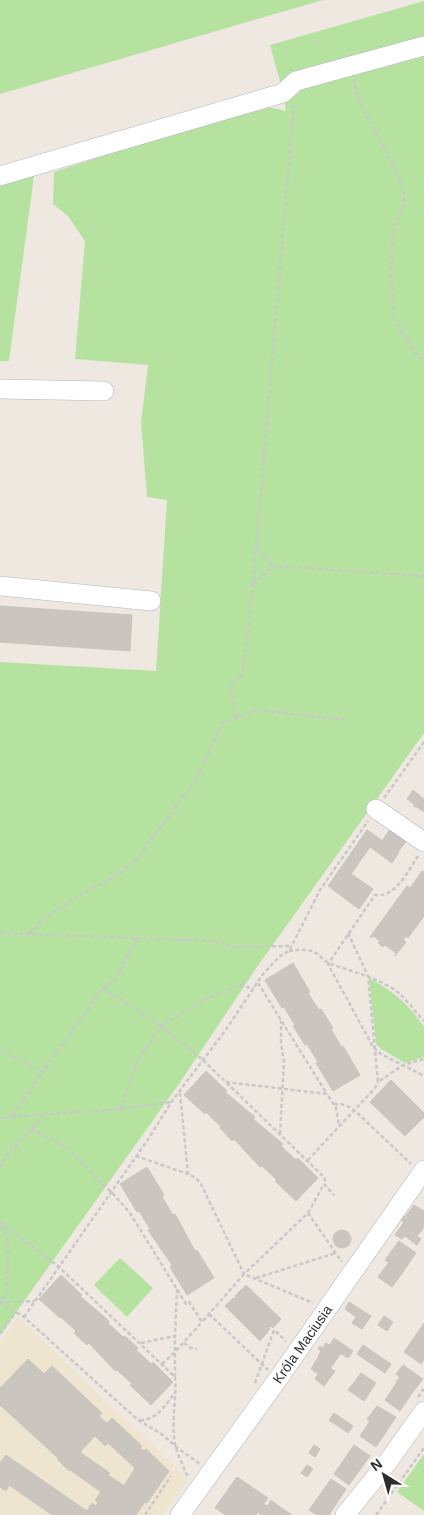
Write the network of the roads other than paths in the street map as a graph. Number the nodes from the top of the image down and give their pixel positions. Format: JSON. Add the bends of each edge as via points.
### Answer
{"nodes":[{"id":1,"x":424,"y":46,"type":"edge"},
{"id":2,"x":0,"y":176,"type":"edge"},
{"id":3,"x":0,"y":389,"type":"edge"},
{"id":4,"x":104,"y":391,"type":"dead end"},
{"id":5,"x":0,"y":586,"type":"edge"},
{"id":6,"x":151,"y":601,"type":"dead end"},
{"id":7,"x":376,"y":809,"type":"road end"},
{"id":8,"x":422,"y":848,"type":"edge"},
{"id":9,"x":423,"y":1171,"type":"edge"},
{"id":10,"x":422,"y":1418,"type":"edge"},
{"id":11,"x":387,"y":1463,"type":"junction"},
{"id":12,"x":188,"y":1512,"type":"edge"},
{"id":13,"x":345,"y":1515,"type":"edge"},
{"id":14,"x":354,"y":1515,"type":"edge"}],
"edges":[{"from":1,"to":2,"type":"street","via":[[296,80],[283,93]]},
{"from":3,"to":4,"type":"street"},
{"from":5,"to":6,"type":"street"},
{"from":7,"to":8,"type":"street"},
{"from":9,"to":12,"type":"street","name":"Króla Maciusia","via":[[211,1472]]},
{"from":10,"to":11,"type":"street"},
{"from":11,"to":13,"type":"street"},
{"from":11,"to":14,"type":"street"}]}
